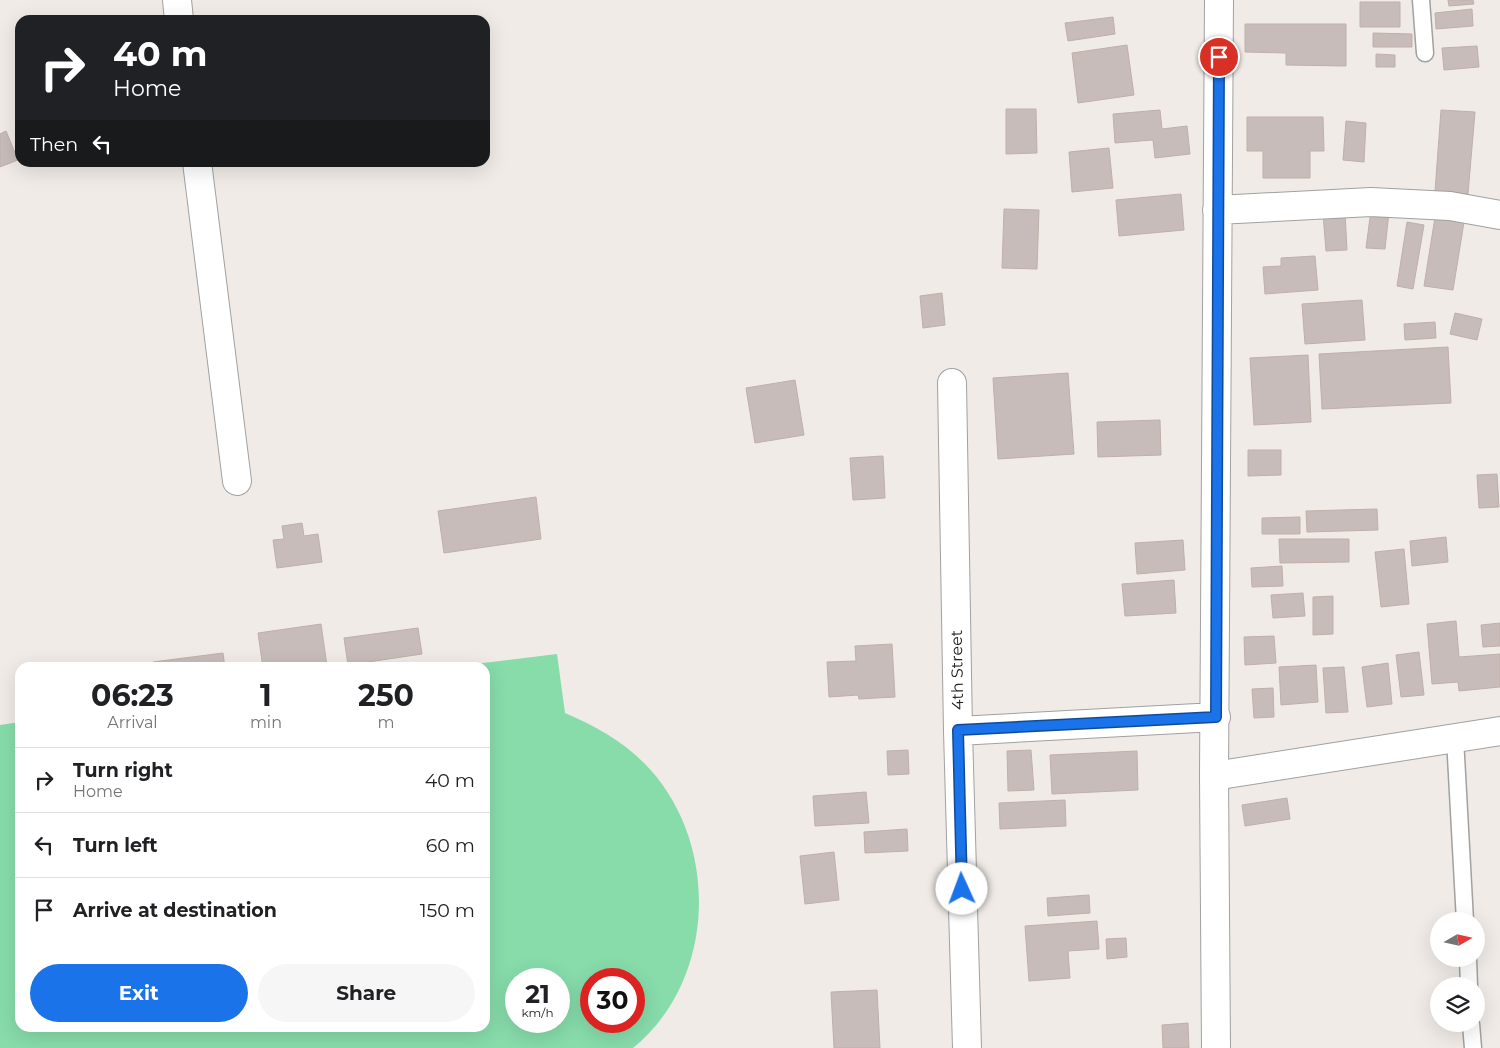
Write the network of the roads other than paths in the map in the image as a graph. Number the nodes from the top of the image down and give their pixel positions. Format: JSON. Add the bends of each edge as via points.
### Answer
{"nodes":[{"id":1,"x":177,"y":0,"type":"edge"},
{"id":2,"x":1220,"y":0,"type":"edge"},
{"id":3,"x":1421,"y":0,"type":"edge"},
{"id":4,"x":178,"y":15,"type":"edge"},
{"id":5,"x":1425,"y":53,"type":"dead end"},
{"id":6,"x":198,"y":167,"type":"edge"},
{"id":7,"x":1217,"y":210,"type":"junction"},
{"id":8,"x":1500,"y":215,"type":"edge"},
{"id":9,"x":952,"y":383,"type":"dead end"},
{"id":10,"x":237,"y":481,"type":"dead end"},
{"id":11,"x":1216,"y":717,"type":"junction"},
{"id":12,"x":958,"y":730,"type":"junction"},
{"id":13,"x":1500,"y":731,"type":"edge"},
{"id":14,"x":1455,"y":738,"type":"junction"},
{"id":15,"x":1214,"y":776,"type":"junction"},
{"id":16,"x":1465,"y":912,"type":"edge"},
{"id":17,"x":1472,"y":1032,"type":"edge"},
{"id":18,"x":967,"y":1048,"type":"edge"},
{"id":19,"x":1216,"y":1048,"type":"edge"},
{"id":20,"x":1473,"y":1048,"type":"edge"}],
"edges":[{"from":1,"to":4,"type":"street"},
{"from":2,"to":7,"type":"street"},
{"from":3,"to":5,"type":"lane"},
{"from":6,"to":10,"type":"street"},
{"from":7,"to":8,"type":"street","via":[[1371,202],[1450,206]]},
{"from":7,"to":11,"type":"street"},
{"from":9,"to":12,"type":"street","name":"4th Street"},
{"from":11,"to":12,"type":"street"},
{"from":11,"to":15,"type":"street"},
{"from":12,"to":18,"type":"street","name":"4th Street"},
{"from":13,"to":14,"type":"street"},
{"from":14,"to":15,"type":"street"},
{"from":14,"to":16,"type":"lane"},
{"from":15,"to":19,"type":"street"},
{"from":17,"to":20,"type":"lane"}]}
